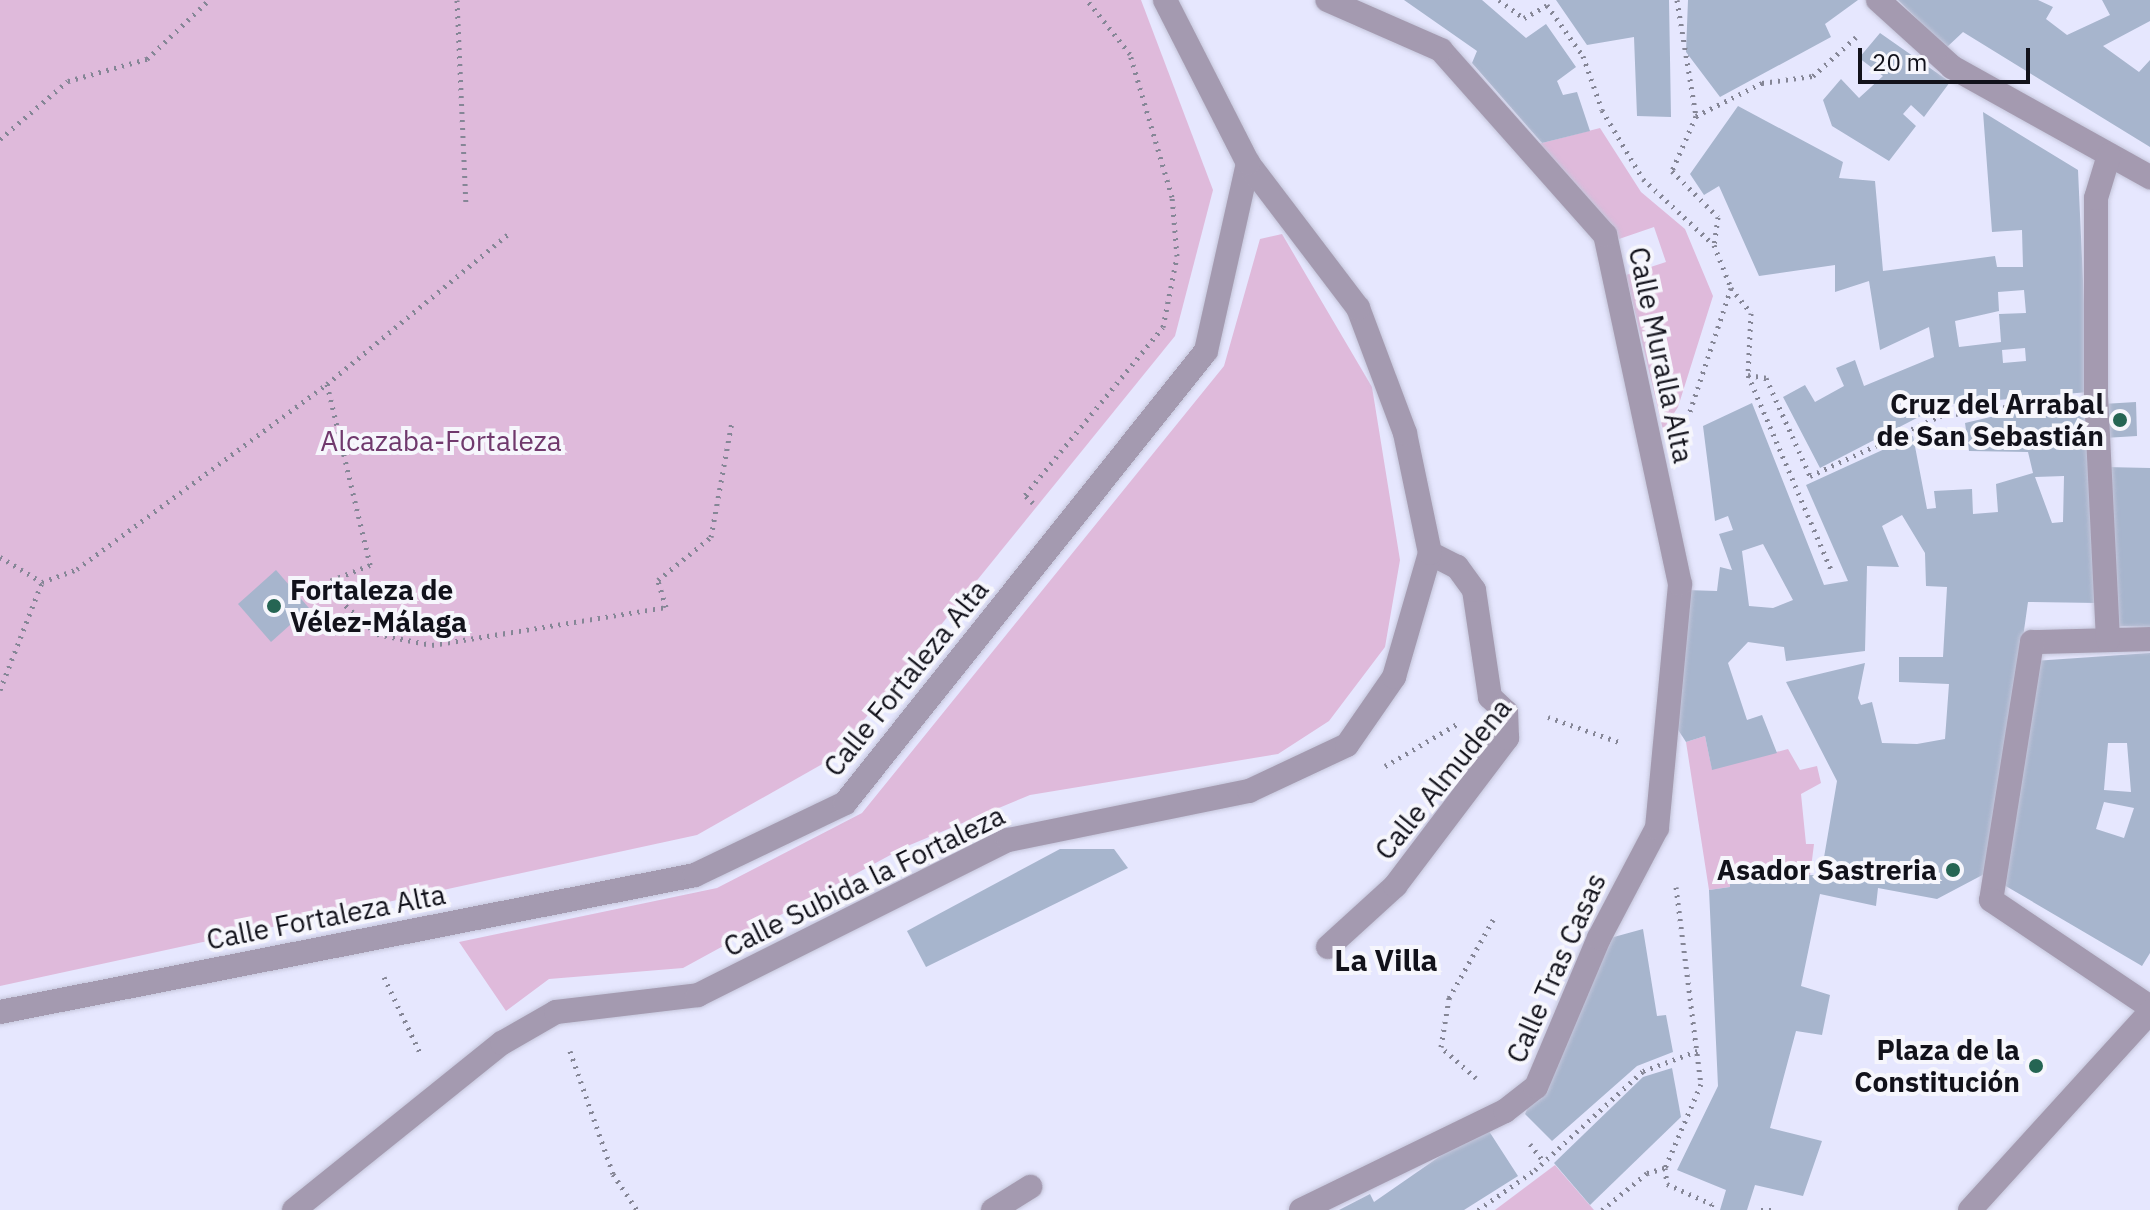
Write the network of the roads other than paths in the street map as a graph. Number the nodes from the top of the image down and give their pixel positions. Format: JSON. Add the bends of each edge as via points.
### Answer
{"nodes":[{"id":1,"x":1165,"y":0,"type":"edge"},
{"id":2,"x":1327,"y":0,"type":"edge"},
{"id":3,"x":1882,"y":5,"type":"edge"},
{"id":4,"x":2109,"y":155,"type":"junction"},
{"id":5,"x":1248,"y":163,"type":"junction"},
{"id":6,"x":2150,"y":177,"type":"edge"},
{"id":7,"x":1430,"y":553,"type":"junction"},
{"id":8,"x":2150,"y":639,"type":"edge"},
{"id":9,"x":2108,"y":640,"type":"junction"},
{"id":10,"x":1668,"y":760,"type":"joint"},
{"id":11,"x":1328,"y":947,"type":"dead end"},
{"id":12,"x":2150,"y":1009,"type":"edge"},
{"id":13,"x":0,"y":1012,"type":"edge"},
{"id":14,"x":1030,"y":1187,"type":"dead end"},
{"id":15,"x":294,"y":1210,"type":"edge"},
{"id":16,"x":993,"y":1210,"type":"edge"},
{"id":17,"x":1301,"y":1210,"type":"edge"},
{"id":18,"x":1970,"y":1210,"type":"edge"}],
"edges":[{"from":1,"to":5,"type":"street"},
{"from":2,"to":10,"type":"street","name":"Calle Muralla Alta","via":[[1441,50],[1605,235],[1680,584]]},
{"from":3,"to":4,"type":"street","via":[[1952,67]]},
{"from":4,"to":6,"type":"street"},
{"from":4,"to":9,"type":"street","via":[[2096,198],[2096,398]]},
{"from":5,"to":7,"type":"street","name":"Calle Subida la Fortaleza","via":[[1358,308],[1405,433]]},
{"from":5,"to":13,"type":"street","name":"Calle Fortaleza Alta","via":[[1206,351],[845,803],[695,875]]},
{"from":7,"to":11,"type":"street","name":"Calle Almudena","via":[[1457,567],[1474,590],[1490,697],[1506,712],[1507,738],[1395,886]]},
{"from":7,"to":15,"type":"street","name":"Calle Subida la Fortaleza","via":[[1394,677],[1347,745],[1249,791],[1008,840],[698,995],[556,1012],[502,1043]]},
{"from":8,"to":9,"type":"street"},
{"from":9,"to":12,"type":"street","via":[[2032,642],[1991,900]]},
{"from":10,"to":17,"type":"street","name":"Calle Tras Casas","via":[[1657,828],[1599,938],[1536,1087],[1505,1111]]},
{"from":12,"to":18,"type":"street"},
{"from":14,"to":16,"type":"street"}]}
